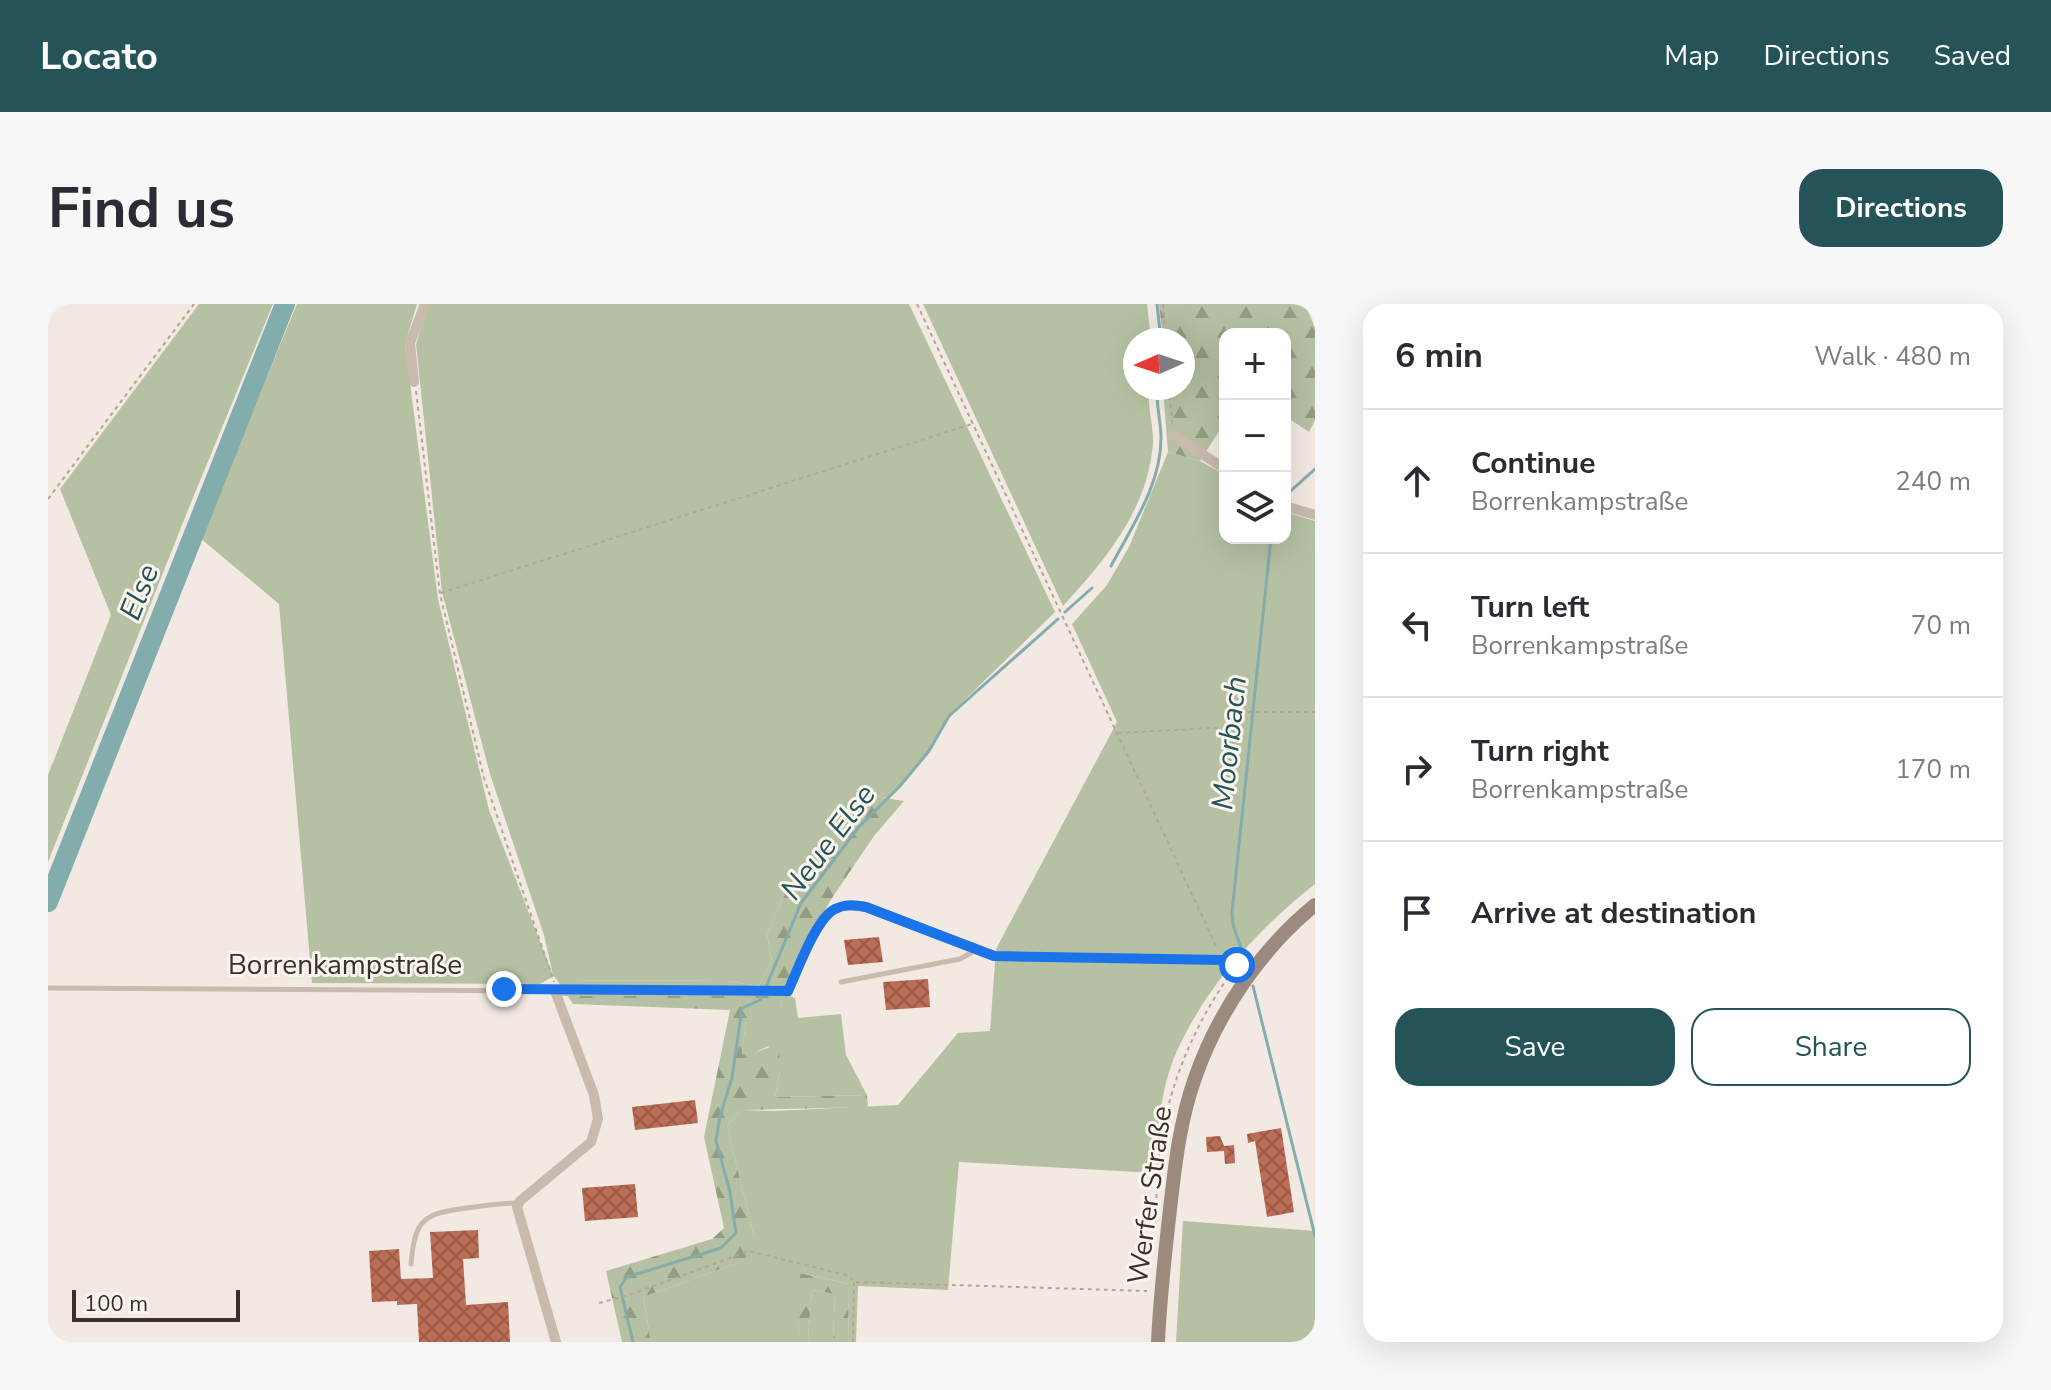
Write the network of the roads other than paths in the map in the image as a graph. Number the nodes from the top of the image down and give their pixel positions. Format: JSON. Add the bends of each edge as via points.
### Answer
{"nodes":[{"id":1,"x":425,"y":304,"type":"edge"},
{"id":2,"x":414,"y":382,"type":"road end"},
{"id":3,"x":1173,"y":435,"type":"road end"},
{"id":4,"x":1219,"y":465,"type":"edge"},
{"id":5,"x":1291,"y":508,"type":"edge"},
{"id":6,"x":1315,"y":515,"type":"edge"},
{"id":7,"x":1315,"y":905,"type":"edge"},
{"id":8,"x":977,"y":949,"type":"junction"},
{"id":9,"x":1252,"y":971,"type":"junction"},
{"id":10,"x":841,"y":982,"type":"dead end"},
{"id":11,"x":48,"y":988,"type":"edge"},
{"id":12,"x":555,"y":991,"type":"junction"},
{"id":13,"x":519,"y":1203,"type":"junction"},
{"id":14,"x":411,"y":1264,"type":"dead end"},
{"id":15,"x":556,"y":1342,"type":"edge"},
{"id":16,"x":1158,"y":1342,"type":"edge"}],
"edges":[{"from":1,"to":2,"type":"street","via":[[410,343]]},
{"from":3,"to":4,"type":"street"},
{"from":5,"to":6,"type":"street"},
{"from":7,"to":9,"type":"street","name":"Werfer Straße"},
{"from":8,"to":9,"type":"street","name":"Borrenkampstraße","via":[[994,956],[1223,960]]},
{"from":8,"to":10,"type":"lane","via":[[960,959]]},
{"from":8,"to":12,"type":"street","name":"Borrenkampstraße","via":[[849,904],[831,910],[819,927],[788,991]]},
{"from":9,"to":16,"type":"street","name":"Werfer Straße","via":[[1226,1010],[1195,1077],[1178,1142]]},
{"from":11,"to":12,"type":"lane","name":"Borrenkampstraße"},
{"from":12,"to":13,"type":"street","via":[[598,1119],[591,1142]]},
{"from":13,"to":14,"type":"lane","via":[[434,1213],[417,1230]]},
{"from":13,"to":15,"type":"street"}]}
